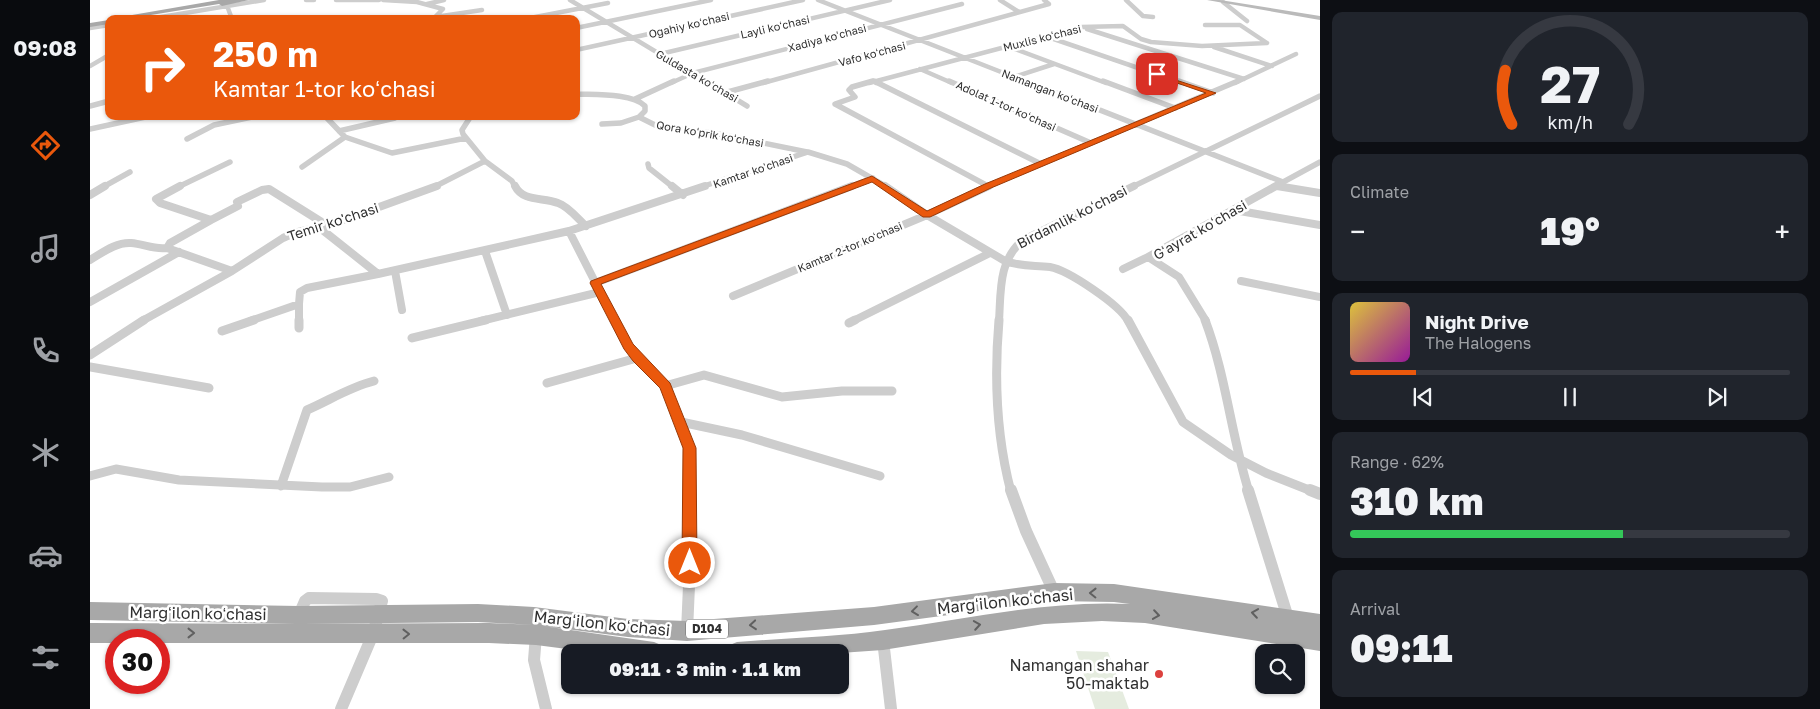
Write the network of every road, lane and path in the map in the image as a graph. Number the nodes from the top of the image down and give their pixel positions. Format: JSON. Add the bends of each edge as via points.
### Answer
{"nodes":[{"id":1,"x":246,"y":0,"type":"edge"},
{"id":2,"x":264,"y":0,"type":"edge"},
{"id":3,"x":306,"y":0,"type":"edge"},
{"id":4,"x":314,"y":0,"type":"edge"},
{"id":5,"x":336,"y":0,"type":"edge"},
{"id":6,"x":379,"y":0,"type":"edge"},
{"id":7,"x":384,"y":0,"type":"edge"},
{"id":8,"x":444,"y":0,"type":"edge"},
{"id":9,"x":570,"y":0,"type":"edge"},
{"id":10,"x":711,"y":0,"type":"edge"},
{"id":11,"x":803,"y":0,"type":"edge"},
{"id":12,"x":818,"y":0,"type":"edge"},
{"id":13,"x":890,"y":0,"type":"edge"},
{"id":14,"x":1000,"y":0,"type":"edge"},
{"id":15,"x":1044,"y":0,"type":"edge"},
{"id":16,"x":1126,"y":0,"type":"edge"},
{"id":17,"x":1210,"y":0,"type":"edge"},
{"id":18,"x":227,"y":2,"type":"edge"},
{"id":19,"x":1223,"y":2,"type":"junction"},
{"id":20,"x":608,"y":3,"type":"dead end"},
{"id":21,"x":427,"y":4,"type":"junction"},
{"id":22,"x":962,"y":4,"type":"dead end"},
{"id":23,"x":582,"y":8,"type":"junction"},
{"id":24,"x":482,"y":10,"type":"dead end"},
{"id":25,"x":844,"y":10,"type":"junction"},
{"id":26,"x":182,"y":12,"type":"junction"},
{"id":27,"x":1019,"y":12,"type":"junction"},
{"id":28,"x":147,"y":15,"type":"edge"},
{"id":29,"x":160,"y":15,"type":"edge"},
{"id":30,"x":168,"y":15,"type":"edge"},
{"id":31,"x":231,"y":15,"type":"edge"},
{"id":32,"x":436,"y":15,"type":"edge"},
{"id":33,"x":450,"y":15,"type":"edge"},
{"id":34,"x":546,"y":15,"type":"edge"},
{"id":35,"x":1153,"y":17,"type":"dead end"},
{"id":36,"x":1320,"y":18,"type":"edge"},
{"id":37,"x":105,"y":22,"type":"edge"},
{"id":38,"x":607,"y":22,"type":"junction"},
{"id":39,"x":90,"y":25,"type":"edge"},
{"id":40,"x":878,"y":25,"type":"junction"},
{"id":41,"x":1205,"y":25,"type":"dead end"},
{"id":42,"x":1240,"y":25,"type":"junction"},
{"id":43,"x":580,"y":27,"type":"edge"},
{"id":44,"x":1081,"y":27,"type":"junction"},
{"id":45,"x":1045,"y":36,"type":"junction"},
{"id":46,"x":631,"y":38,"type":"junction"},
{"id":47,"x":920,"y":41,"type":"junction"},
{"id":48,"x":1006,"y":46,"type":"junction"},
{"id":49,"x":1211,"y":46,"type":"junction"},
{"id":50,"x":580,"y":49,"type":"edge"},
{"id":51,"x":660,"y":54,"type":"junction"},
{"id":52,"x":1296,"y":54,"type":"dead end"},
{"id":53,"x":105,"y":57,"type":"edge"},
{"id":54,"x":962,"y":57,"type":"junction"},
{"id":55,"x":1054,"y":64,"type":"junction"},
{"id":56,"x":90,"y":66,"type":"edge"},
{"id":57,"x":1272,"y":66,"type":"junction"},
{"id":58,"x":920,"y":69,"type":"junction"},
{"id":59,"x":693,"y":73,"type":"junction"},
{"id":60,"x":1014,"y":77,"type":"junction"},
{"id":61,"x":1244,"y":79,"type":"junction"},
{"id":62,"x":874,"y":81,"type":"junction"},
{"id":63,"x":724,"y":93,"type":"junction"},
{"id":64,"x":1212,"y":93,"type":"junction"},
{"id":65,"x":580,"y":94,"type":"edge"},
{"id":66,"x":1320,"y":96,"type":"edge"},
{"id":67,"x":635,"y":99,"type":"junction"},
{"id":68,"x":105,"y":102,"type":"edge"},
{"id":69,"x":90,"y":106,"type":"edge"},
{"id":70,"x":748,"y":106,"type":"dead end"},
{"id":71,"x":1175,"y":108,"type":"junction"},
{"id":72,"x":639,"y":117,"type":"junction"},
{"id":73,"x":132,"y":120,"type":"edge"},
{"id":74,"x":238,"y":120,"type":"edge"},
{"id":75,"x":329,"y":120,"type":"edge"},
{"id":76,"x":386,"y":120,"type":"edge"},
{"id":77,"x":468,"y":120,"type":"edge"},
{"id":78,"x":602,"y":124,"type":"dead end"},
{"id":79,"x":1137,"y":125,"type":"junction"},
{"id":80,"x":90,"y":129,"type":"edge"},
{"id":81,"x":339,"y":131,"type":"junction"},
{"id":82,"x":345,"y":137,"type":"junction"},
{"id":83,"x":466,"y":138,"type":"junction"},
{"id":84,"x":186,"y":139,"type":"dead end"},
{"id":85,"x":1091,"y":143,"type":"junction"},
{"id":86,"x":808,"y":152,"type":"junction"},
{"id":87,"x":1204,"y":152,"type":"junction"},
{"id":88,"x":484,"y":161,"type":"junction"},
{"id":89,"x":230,"y":162,"type":"dead end"},
{"id":90,"x":1320,"y":162,"type":"edge"},
{"id":91,"x":648,"y":164,"type":"dead end"},
{"id":92,"x":1041,"y":164,"type":"junction"},
{"id":93,"x":302,"y":167,"type":"dead end"},
{"id":94,"x":130,"y":172,"type":"dead end"},
{"id":95,"x":872,"y":178,"type":"junction"},
{"id":96,"x":1279,"y":184,"type":"junction"},
{"id":97,"x":988,"y":186,"type":"junction"},
{"id":98,"x":1320,"y":193,"type":"edge"},
{"id":99,"x":90,"y":195,"type":"edge"},
{"id":100,"x":683,"y":195,"type":"junction"},
{"id":101,"x":1234,"y":210,"type":"junction"},
{"id":102,"x":927,"y":215,"type":"junction"},
{"id":103,"x":211,"y":220,"type":"junction"},
{"id":104,"x":1320,"y":225,"type":"edge"},
{"id":105,"x":586,"y":226,"type":"junction"},
{"id":106,"x":324,"y":227,"type":"junction"},
{"id":107,"x":569,"y":231,"type":"junction"},
{"id":108,"x":167,"y":248,"type":"junction"},
{"id":109,"x":485,"y":251,"type":"junction"},
{"id":110,"x":179,"y":252,"type":"junction"},
{"id":111,"x":990,"y":253,"type":"junction"},
{"id":112,"x":1148,"y":257,"type":"junction"},
{"id":113,"x":90,"y":260,"type":"edge"},
{"id":114,"x":1005,"y":261,"type":"junction"},
{"id":115,"x":1123,"y":269,"type":"dead end"},
{"id":116,"x":232,"y":271,"type":"junction"},
{"id":117,"x":395,"y":271,"type":"junction"},
{"id":118,"x":378,"y":274,"type":"junction"},
{"id":119,"x":1241,"y":281,"type":"dead end"},
{"id":120,"x":597,"y":287,"type":"junction"},
{"id":121,"x":733,"y":296,"type":"dead end"},
{"id":122,"x":1320,"y":297,"type":"edge"},
{"id":123,"x":90,"y":302,"type":"edge"},
{"id":124,"x":299,"y":304,"type":"junction"},
{"id":125,"x":402,"y":310,"type":"dead end"},
{"id":126,"x":507,"y":315,"type":"junction"},
{"id":127,"x":849,"y":322,"type":"dead end"},
{"id":128,"x":299,"y":328,"type":"dead end"},
{"id":129,"x":222,"y":331,"type":"dead end"},
{"id":130,"x":412,"y":338,"type":"dead end"},
{"id":131,"x":90,"y":355,"type":"edge"},
{"id":132,"x":637,"y":358,"type":"junction"},
{"id":133,"x":90,"y":366,"type":"edge"},
{"id":134,"x":374,"y":381,"type":"dead end"},
{"id":135,"x":547,"y":383,"type":"dead end"},
{"id":136,"x":665,"y":386,"type":"junction"},
{"id":137,"x":209,"y":388,"type":"dead end"},
{"id":138,"x":892,"y":391,"type":"dead end"},
{"id":139,"x":681,"y":422,"type":"junction"},
{"id":140,"x":1239,"y":461,"type":"junction"},
{"id":141,"x":90,"y":476,"type":"edge"},
{"id":142,"x":880,"y":476,"type":"dead end"},
{"id":143,"x":390,"y":478,"type":"dead end"},
{"id":144,"x":281,"y":486,"type":"junction"},
{"id":145,"x":1320,"y":494,"type":"edge"},
{"id":146,"x":1054,"y":592,"type":"junction"},
{"id":147,"x":90,"y":611,"type":"edge"},
{"id":148,"x":380,"y":614,"type":"junction"},
{"id":149,"x":1288,"y":618,"type":"junction"},
{"id":150,"x":1320,"y":623,"type":"edge"},
{"id":151,"x":687,"y":631,"type":"junction"},
{"id":152,"x":90,"y":632,"type":"edge"},
{"id":153,"x":373,"y":634,"type":"junction"},
{"id":154,"x":536,"y":635,"type":"junction"},
{"id":155,"x":883,"y":640,"type":"junction"},
{"id":156,"x":1320,"y":641,"type":"edge"},
{"id":157,"x":598,"y":644,"type":"edge"},
{"id":158,"x":834,"y":644,"type":"edge"},
{"id":159,"x":341,"y":709,"type":"edge"},
{"id":160,"x":546,"y":709,"type":"edge"},
{"id":161,"x":891,"y":709,"type":"edge"}],
"edges":[{"from":1,"to":18,"type":"main road"},
{"from":2,"to":18,"type":"street"},
{"from":3,"to":4,"type":"street"},
{"from":5,"to":6,"type":"street"},
{"from":7,"to":21,"type":"street"},
{"from":8,"to":21,"type":"street"},
{"from":9,"to":23,"type":"street","name":"Guldasta koʻchasi"},
{"from":10,"to":38,"type":"street"},
{"from":11,"to":46,"type":"street","name":"Ogahiy koʻchasi"},
{"from":12,"to":25,"type":"street","name":"Namangan koʻchasi"},
{"from":13,"to":25,"type":"street","name":"Layli koʻchasi"},
{"from":14,"to":27,"type":"street"},
{"from":15,"to":27,"type":"street","via":[[1049,4]]},
{"from":16,"to":35,"type":"street","via":[[1144,16]]},
{"from":17,"to":19,"type":"street"},
{"from":18,"to":26,"type":"main road"},
{"from":18,"to":28,"type":"main road"},
{"from":18,"to":31,"type":"street"},
{"from":19,"to":36,"type":"street"},
{"from":19,"to":42,"type":"street","via":[[1248,21],[1233,21]]},
{"from":20,"to":23,"type":"street"},
{"from":21,"to":32,"type":"street","via":[[443,9]]},
{"from":22,"to":40,"type":"street","name":"Xadiya koʻchasi"},
{"from":23,"to":34,"type":"street"},
{"from":23,"to":38,"type":"street","name":"Guldasta koʻchasi"},
{"from":24,"to":33,"type":"street"},
{"from":25,"to":40,"type":"street","name":"Namangan koʻchasi"},
{"from":25,"to":51,"type":"street","name":"Layli koʻchasi"},
{"from":26,"to":29,"type":"main road"},
{"from":26,"to":30,"type":"street"},
{"from":27,"to":47,"type":"street","name":"Vafo koʻchasi"},
{"from":37,"to":39,"type":"main road"},
{"from":38,"to":43,"type":"street"},
{"from":38,"to":46,"type":"street","name":"Guldasta koʻchasi"},
{"from":40,"to":47,"type":"street","name":"Namangan koʻchasi"},
{"from":40,"to":59,"type":"street","name":"Xadiya koʻchasi"},
{"from":41,"to":42,"type":"street"},
{"from":42,"to":49,"type":"street","name":"Muxlis koʻchasi","via":[[1267,43]]},
{"from":44,"to":45,"type":"street","name":"Muxlis koʻchasi"},
{"from":44,"to":49,"type":"street","name":"Muxlis koʻchasi","via":[[1123,26],[1147,42]]},
{"from":44,"to":61,"type":"street"},
{"from":45,"to":48,"type":"street","name":"Muxlis koʻchasi"},
{"from":45,"to":64,"type":"street"},
{"from":46,"to":50,"type":"street","name":"Ogahiy koʻchasi"},
{"from":46,"to":51,"type":"street","name":"Guldasta koʻchasi"},
{"from":47,"to":54,"type":"street","name":"Namangan koʻchasi"},
{"from":47,"to":63,"type":"street","name":"Vafo koʻchasi"},
{"from":48,"to":54,"type":"street","name":"Muxlis koʻchasi"},
{"from":48,"to":55,"type":"street"},
{"from":49,"to":57,"type":"street"},
{"from":51,"to":59,"type":"street","name":"Guldasta koʻchasi"},
{"from":52,"to":57,"type":"street","name":"Kamtar 2-tor koʻchasi"},
{"from":53,"to":56,"type":"street"},
{"from":54,"to":58,"type":"street","name":"Muxlis koʻchasi"},
{"from":54,"to":60,"type":"street","name":"Namangan koʻchasi"},
{"from":55,"to":60,"type":"street"},
{"from":55,"to":71,"type":"street"},
{"from":57,"to":61,"type":"street","name":"Kamtar 2-tor koʻchasi"},
{"from":58,"to":62,"type":"street","name":"Muxlis koʻchasi"},
{"from":58,"to":85,"type":"street","name":"Adolat 1-tor koʻchasi"},
{"from":59,"to":63,"type":"street","name":"Guldasta koʻchasi"},
{"from":59,"to":67,"type":"street","name":"Xadiya koʻchasi"},
{"from":60,"to":79,"type":"street","name":"Namangan koʻchasi"},
{"from":61,"to":64,"type":"street","name":"Kamtar 2-tor koʻchasi"},
{"from":62,"to":92,"type":"street"},
{"from":62,"to":97,"type":"street","name":"Muxlis koʻchasi","via":[[852,87],[849,90],[854,97],[835,104]]},
{"from":63,"to":70,"type":"street","name":"Guldasta koʻchasi"},
{"from":64,"to":71,"type":"street","name":"Kamtar 2-tor koʻchasi"},
{"from":65,"to":67,"type":"street"},
{"from":66,"to":87,"type":"street","name":"Birdamlik koʻchasi"},
{"from":67,"to":72,"type":"street","name":"Qora koʻprik koʻchasi","via":[[645,106]]},
{"from":68,"to":69,"type":"street"},
{"from":71,"to":79,"type":"street","name":"Kamtar 2-tor koʻchasi"},
{"from":72,"to":78,"type":"street","via":[[621,123]]},
{"from":72,"to":86,"type":"street","name":"Qora koʻprik koʻchasi","via":[[659,127]]},
{"from":73,"to":80,"type":"street"},
{"from":74,"to":84,"type":"street","via":[[214,125]]},
{"from":75,"to":81,"type":"street"},
{"from":76,"to":81,"type":"street"},
{"from":77,"to":83,"type":"street","via":[[462,130]]},
{"from":79,"to":85,"type":"street","name":"Kamtar 2-tor koʻchasi"},
{"from":79,"to":87,"type":"street","name":"Namangan koʻchasi"},
{"from":81,"to":82,"type":"street"},
{"from":82,"to":83,"type":"street","via":[[392,153]]},
{"from":82,"to":93,"type":"street"},
{"from":83,"to":88,"type":"street"},
{"from":85,"to":92,"type":"street","name":"Kamtar 2-tor koʻchasi"},
{"from":86,"to":95,"type":"street","name":"Kamtar koʻchasi","via":[[847,164]]},
{"from":86,"to":100,"type":"street","name":"Kamtar koʻchasi"},
{"from":87,"to":96,"type":"street","name":"Namangan koʻchasi"},
{"from":87,"to":114,"type":"street","name":"Birdamlik koʻchasi","via":[[1023,240],[1012,248]]},
{"from":88,"to":105,"type":"street","via":[[512,181],[524,196],[560,203]]},
{"from":88,"to":106,"type":"street","name":"Temir ko'chasi","via":[[440,185]]},
{"from":89,"to":103,"type":"street","via":[[156,199]]},
{"from":90,"to":96,"type":"street","name":"Gʻayrat koʻchasi"},
{"from":91,"to":100,"type":"street","via":[[648,168]]},
{"from":92,"to":97,"type":"street","name":"Kamtar 2-tor koʻchasi"},
{"from":94,"to":99,"type":"street"},
{"from":95,"to":102,"type":"street","name":"Kamtar koʻchasi"},
{"from":95,"to":120,"type":"street"},
{"from":96,"to":98,"type":"street","name":"Namangan koʻchasi"},
{"from":96,"to":101,"type":"street","name":"Gʻayrat koʻchasi"},
{"from":97,"to":102,"type":"street","name":"Kamtar 2-tor koʻchasi"},
{"from":100,"to":105,"type":"street","name":"Kamtar koʻchasi"},
{"from":101,"to":104,"type":"street"},
{"from":101,"to":112,"type":"street","name":"Gʻayrat koʻchasi"},
{"from":102,"to":111,"type":"street","name":"Kamtar koʻchasi"},
{"from":102,"to":121,"type":"street","name":"Kamtar 2-tor koʻchasi"},
{"from":103,"to":106,"type":"street","via":[[269,189]]},
{"from":103,"to":108,"type":"street","via":[[170,243]]},
{"from":105,"to":107,"type":"street","name":"Kamtar koʻchasi"},
{"from":106,"to":116,"type":"street","name":"Temir ko'chasi","via":[[283,238]]},
{"from":106,"to":118,"type":"street"},
{"from":107,"to":109,"type":"street","name":"Kamtar koʻchasi"},
{"from":107,"to":120,"type":"street"},
{"from":108,"to":110,"type":"street"},
{"from":108,"to":113,"type":"street","via":[[152,250],[124,243]]},
{"from":109,"to":117,"type":"street","name":"Kamtar koʻchasi"},
{"from":109,"to":126,"type":"street"},
{"from":110,"to":116,"type":"street"},
{"from":110,"to":123,"type":"street"},
{"from":111,"to":114,"type":"street","name":"Kamtar koʻchasi"},
{"from":111,"to":127,"type":"street"},
{"from":112,"to":115,"type":"street"},
{"from":112,"to":140,"type":"street","name":"Gʻayrat koʻchasi","via":[[1179,277],[1204,317],[1215,346]]},
{"from":114,"to":140,"type":"street","name":"Kamtar koʻchasi","via":[[1026,267],[1056,268],[1115,305],[1125,315],[1184,422]]},
{"from":114,"to":146,"type":"street","name":"Birdamlik koʻchasi","via":[[995,362],[1002,454],[1012,496]]},
{"from":116,"to":131,"type":"street","name":"Temir ko'chasi","via":[[142,321]]},
{"from":117,"to":118,"type":"street","name":"Kamtar koʻchasi"},
{"from":117,"to":125,"type":"street"},
{"from":118,"to":124,"type":"street","name":"Kamtar koʻchasi","via":[[307,288],[300,292]]},
{"from":119,"to":122,"type":"street"},
{"from":120,"to":126,"type":"street"},
{"from":120,"to":132,"type":"street"},
{"from":124,"to":128,"type":"street"},
{"from":124,"to":129,"type":"street"},
{"from":126,"to":130,"type":"street"},
{"from":132,"to":135,"type":"street"},
{"from":132,"to":136,"type":"street"},
{"from":133,"to":137,"type":"street"},
{"from":134,"to":144,"type":"street","via":[[357,385],[307,410]]},
{"from":136,"to":138,"type":"street","via":[[712,376],[782,397],[842,391]]},
{"from":136,"to":139,"type":"street"},
{"from":139,"to":142,"type":"street","via":[[742,435]]},
{"from":139,"to":151,"type":"street","via":[[690,448]]},
{"from":140,"to":145,"type":"street","name":"Kamtar koʻchasi"},
{"from":140,"to":149,"type":"street","name":"Gʻayrat koʻchasi"},
{"from":141,"to":144,"type":"street","via":[[116,469],[179,480]]},
{"from":143,"to":144,"type":"street","via":[[350,487]]},
{"from":149,"to":146,"type":"main road","name":"Margʻilon koʻchasi","number":"D104","one_way":true,"via":[[1114,593]]},
{"from":146,"to":151,"type":"main road","name":"Margʻilon koʻchasi","number":"D104","one_way":true,"via":[[874,616]]},
{"from":147,"to":148,"type":"main road","name":"Margʻilon koʻchasi","number":"D104"},
{"from":148,"to":151,"type":"main road","name":"Margʻilon koʻchasi","number":"D104","via":[[534,616],[628,628]]},
{"from":148,"to":153,"type":"street"},
{"from":149,"to":150,"type":"main road","name":"Margʻilon koʻchasi","number":"D104"},
{"from":152,"to":153,"type":"main road","name":"Margʻilon koʻchasi","one_way":true},
{"from":153,"to":154,"type":"main road","name":"Margʻilon koʻchasi","one_way":true,"via":[[489,632]]},
{"from":153,"to":159,"type":"street"},
{"from":154,"to":157,"type":"main road","name":"Margʻilon koʻchasi"},
{"from":154,"to":160,"type":"street","via":[[534,660]]},
{"from":155,"to":156,"type":"main road","name":"Margʻilon koʻchasi","number":"D104","one_way":true,"via":[[1044,615],[1102,612],[1145,614]]},
{"from":155,"to":158,"type":"main road","name":"Margʻilon koʻchasi","number":"D104"},
{"from":155,"to":161,"type":"street"}]}
